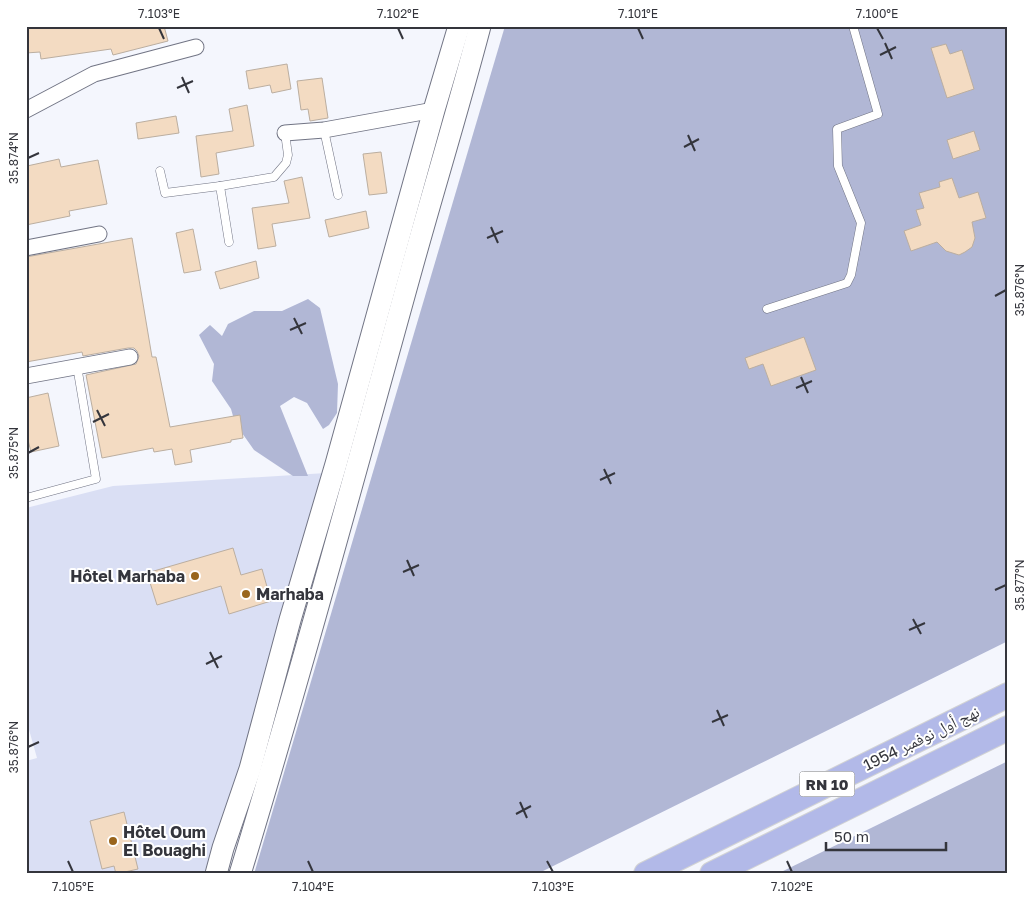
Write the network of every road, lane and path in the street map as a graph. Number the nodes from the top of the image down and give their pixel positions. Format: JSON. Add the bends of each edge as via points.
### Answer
{"nodes":[{"id":1,"x":459,"y":26,"type":"edge"},
{"id":2,"x":480,"y":26,"type":"edge"},
{"id":3,"x":853,"y":26,"type":"edge"},
{"id":4,"x":196,"y":47,"type":"dead end"},
{"id":5,"x":26,"y":110,"type":"edge"},
{"id":6,"x":434,"y":110,"type":"junction"},
{"id":7,"x":324,"y":130,"type":"junction"},
{"id":8,"x":285,"y":133,"type":"joint"},
{"id":9,"x":160,"y":171,"type":"dead end"},
{"id":10,"x":220,"y":186,"type":"junction"},
{"id":11,"x":338,"y":195,"type":"dead end"},
{"id":12,"x":99,"y":234,"type":"dead end"},
{"id":13,"x":229,"y":242,"type":"dead end"},
{"id":14,"x":26,"y":248,"type":"edge"},
{"id":15,"x":767,"y":309,"type":"dead end"},
{"id":16,"x":130,"y":357,"type":"dead end"},
{"id":17,"x":77,"y":366,"type":"junction"},
{"id":18,"x":26,"y":376,"type":"edge"},
{"id":19,"x":26,"y":498,"type":"edge"},
{"id":20,"x":1008,"y":695,"type":"edge"},
{"id":21,"x":1008,"y":728,"type":"edge"},
{"id":22,"x":216,"y":874,"type":"edge"},
{"id":23,"x":240,"y":874,"type":"edge"},
{"id":24,"x":646,"y":874,"type":"edge"},
{"id":25,"x":712,"y":874,"type":"edge"}],
"edges":[{"from":1,"to":6,"type":"main road"},
{"from":2,"to":23,"type":"main road"},
{"from":3,"to":15,"type":"lane","via":[[878,114],[837,129],[838,166],[861,224],[851,275],[847,283]]},
{"from":4,"to":5,"type":"street","via":[[94,74]]},
{"from":6,"to":7,"type":"street"},
{"from":6,"to":22,"type":"main road","via":[[250,769]]},
{"from":7,"to":8,"type":"street"},
{"from":7,"to":11,"type":"lane"},
{"from":8,"to":10,"type":"lane","via":[[286,163],[274,177]]},
{"from":9,"to":10,"type":"lane","via":[[165,193]]},
{"from":10,"to":13,"type":"lane"},
{"from":12,"to":14,"type":"street"},
{"from":16,"to":17,"type":"street"},
{"from":17,"to":18,"type":"street"},
{"from":17,"to":19,"type":"lane","via":[[96,479]]},
{"from":20,"to":24,"type":"main road","name":"نهج أول نوفمبر 1954","number":"RN 10"},
{"from":21,"to":25,"type":"main road","name":"نهج أول نوفمبر 1954","number":"RN 10"}]}
